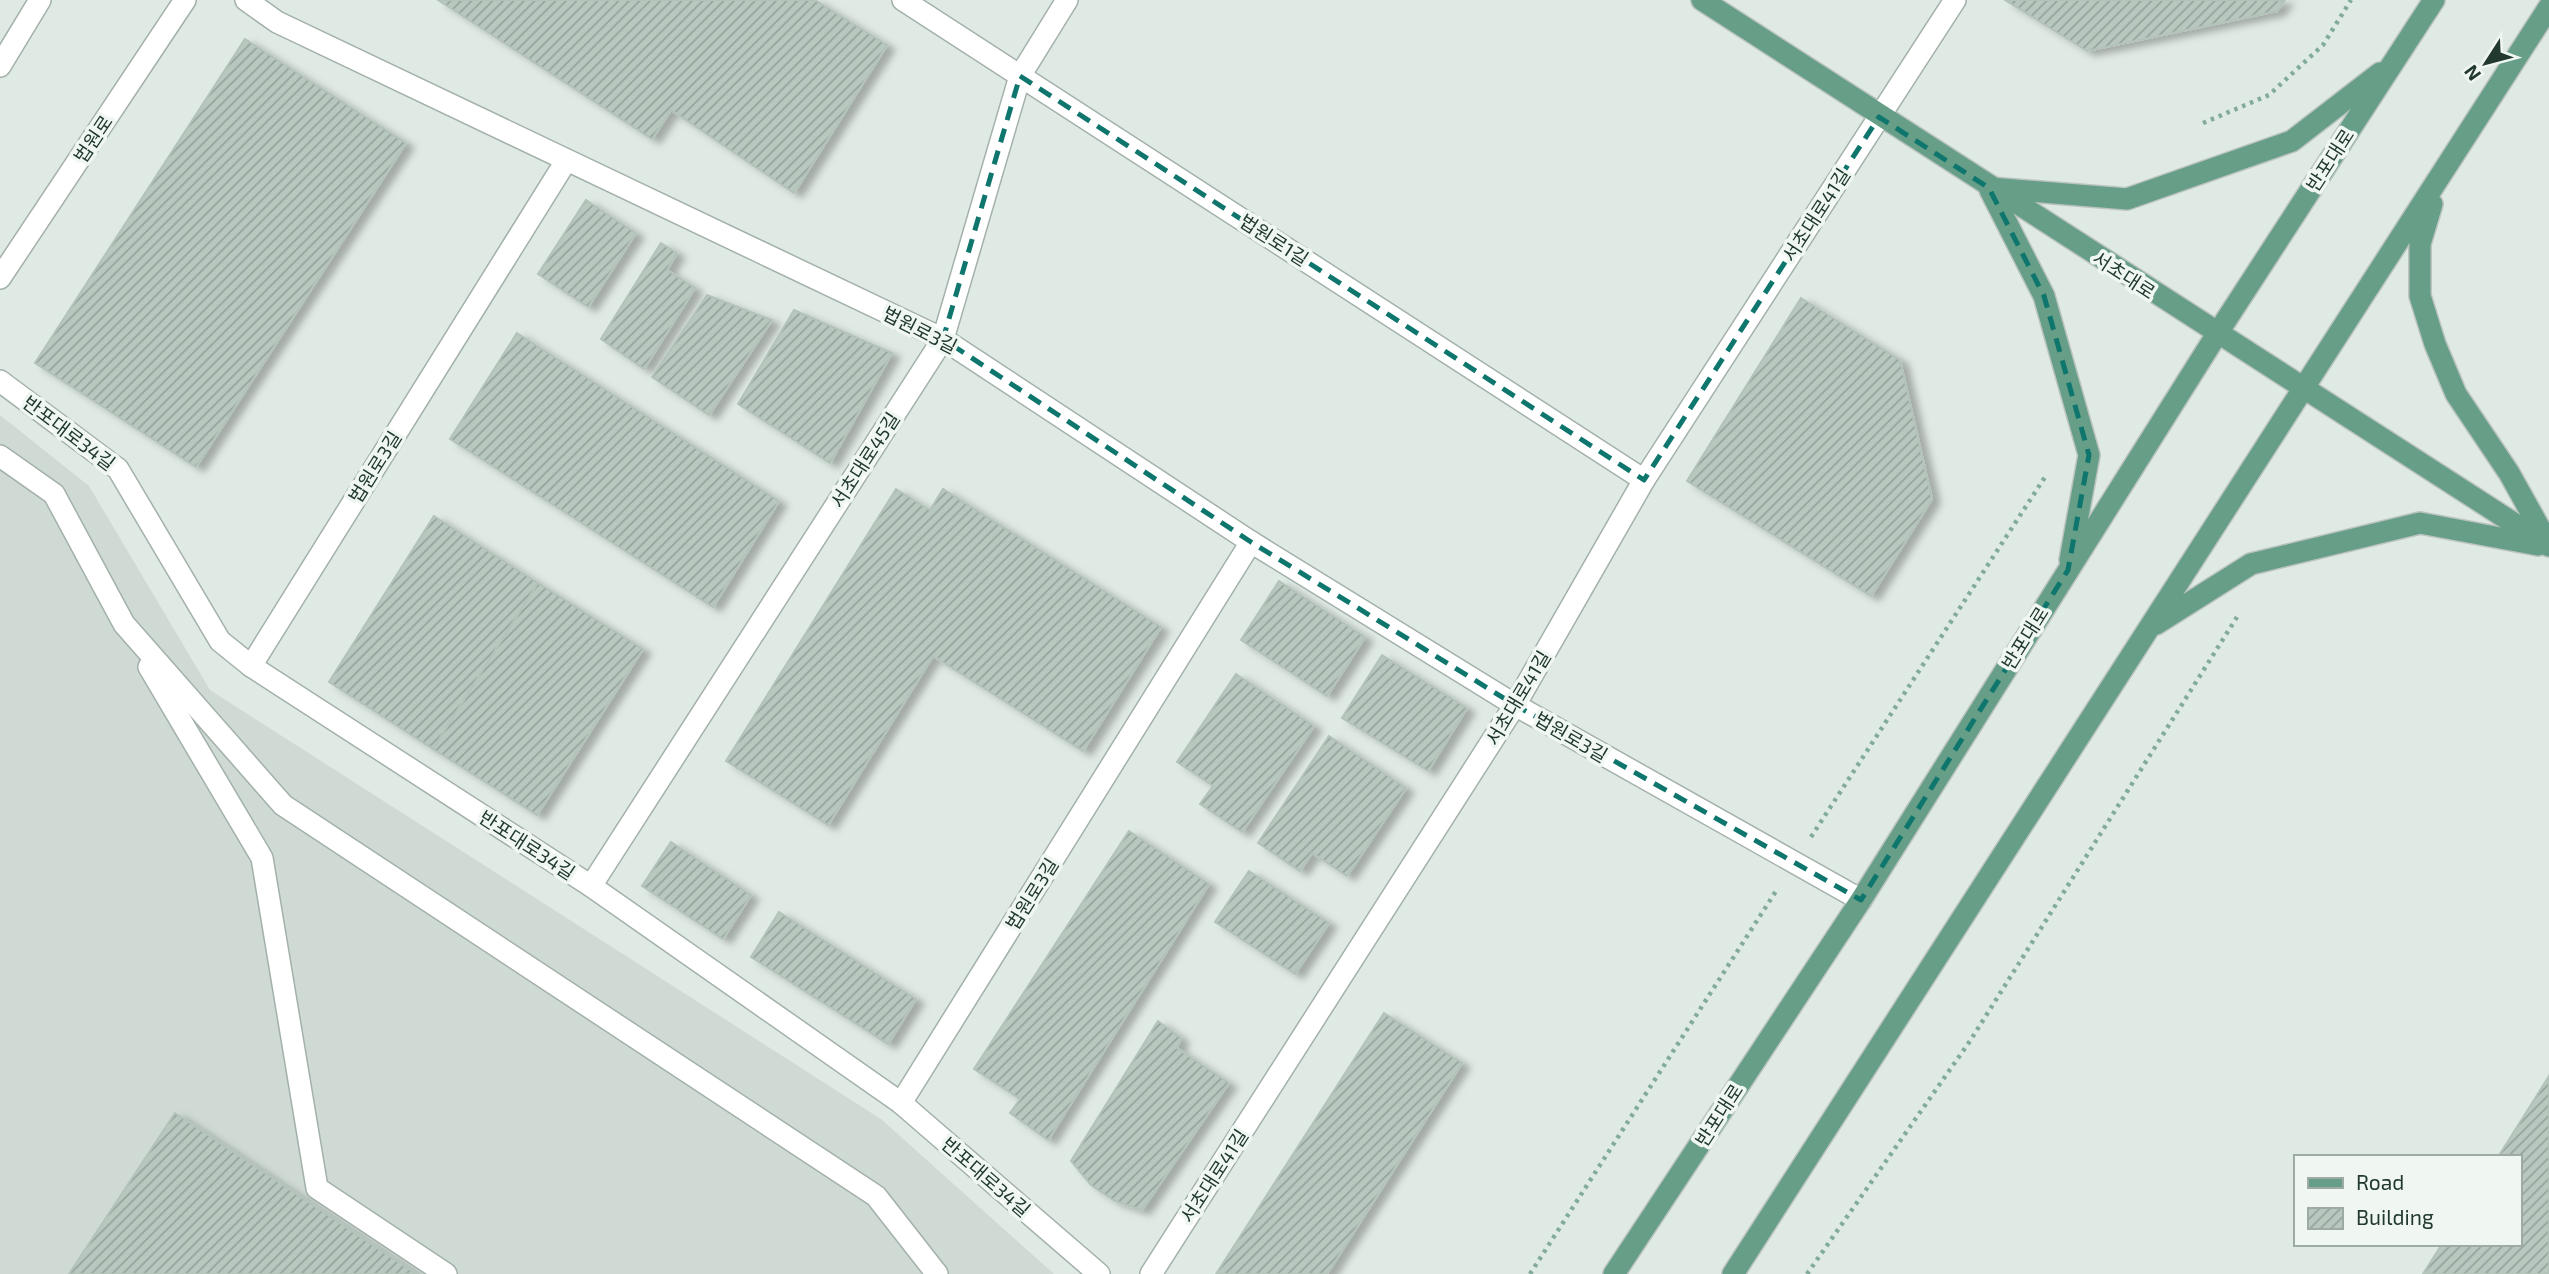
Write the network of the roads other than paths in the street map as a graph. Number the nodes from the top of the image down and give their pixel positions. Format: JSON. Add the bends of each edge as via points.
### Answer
{"nodes":[{"id":1,"x":40,"y":0,"type":"edge"},
{"id":2,"x":186,"y":0,"type":"edge"},
{"id":3,"x":246,"y":0,"type":"edge"},
{"id":4,"x":903,"y":0,"type":"edge"},
{"id":5,"x":1068,"y":0,"type":"edge"},
{"id":6,"x":1702,"y":0,"type":"edge"},
{"id":7,"x":1955,"y":0,"type":"edge"},
{"id":8,"x":2434,"y":0,"type":"edge"},
{"id":9,"x":2549,"y":7,"type":"edge"},
{"id":10,"x":2393,"y":63,"type":"junction"},
{"id":11,"x":0,"y":65,"type":"edge"},
{"id":12,"x":1020,"y":76,"type":"junction"},
{"id":13,"x":1880,"y":117,"type":"junction"},
{"id":14,"x":566,"y":161,"type":"junction"},
{"id":15,"x":2439,"y":179,"type":"junction"},
{"id":16,"x":1989,"y":188,"type":"junction"},
{"id":17,"x":0,"y":278,"type":"edge"},
{"id":18,"x":2217,"y":334,"type":"junction"},
{"id":19,"x":943,"y":339,"type":"junction"},
{"id":20,"x":0,"y":381,"type":"edge"},
{"id":21,"x":2304,"y":389,"type":"junction"},
{"id":22,"x":0,"y":456,"type":"edge"},
{"id":23,"x":1644,"y":480,"type":"junction"},
{"id":24,"x":1251,"y":542,"type":"junction"},
{"id":25,"x":2549,"y":546,"type":"edge"},
{"id":26,"x":2068,"y":570,"type":"junction"},
{"id":27,"x":124,"y":624,"type":"junction"},
{"id":28,"x":2151,"y":626,"type":"junction"},
{"id":29,"x":251,"y":666,"type":"junction"},
{"id":30,"x":1515,"y":705,"type":"junction"},
{"id":31,"x":591,"y":886,"type":"junction"},
{"id":32,"x":1861,"y":900,"type":"junction"},
{"id":33,"x":901,"y":1103,"type":"junction"},
{"id":34,"x":446,"y":1274,"type":"edge"},
{"id":35,"x":937,"y":1274,"type":"edge"},
{"id":36,"x":1099,"y":1274,"type":"edge"},
{"id":37,"x":1151,"y":1274,"type":"edge"},
{"id":38,"x":1614,"y":1274,"type":"edge"},
{"id":39,"x":1733,"y":1274,"type":"edge"}],
"edges":[{"from":1,"to":11,"type":"street"},
{"from":2,"to":17,"type":"street","name":"법원로"},
{"from":3,"to":14,"type":"street","name":"법원로3길","via":[[277,22]]},
{"from":4,"to":12,"type":"street","name":"법원로1길"},
{"from":5,"to":12,"type":"street","name":"서초대로45길"},
{"from":6,"to":13,"type":"main road","name":"서초대로"},
{"from":7,"to":13,"type":"street","name":"서초대로41길"},
{"from":8,"to":10,"type":"main road","name":"반포대로"},
{"from":9,"to":15,"type":"main road"},
{"from":10,"to":16,"type":"main road","via":[[2292,141],[2126,198]]},
{"from":10,"to":18,"type":"main road","name":"반포대로"},
{"from":12,"to":19,"type":"street","name":"서초대로45길"},
{"from":12,"to":23,"type":"street","name":"법원로1길"},
{"from":13,"to":16,"type":"main road","name":"서초대로"},
{"from":13,"to":23,"type":"street","name":"서초대로41길"},
{"from":14,"to":19,"type":"street","name":"법원로3길"},
{"from":14,"to":29,"type":"street","name":"법원로3길"},
{"from":15,"to":21,"type":"main road"},
{"from":15,"to":25,"type":"main road","via":[[2420,244],[2420,296],[2456,394],[2509,473]]},
{"from":16,"to":18,"type":"main road","name":"서초대로"},
{"from":16,"to":26,"type":"main road","via":[[2044,296],[2089,455]]},
{"from":18,"to":21,"type":"main road","name":"서초대로"},
{"from":18,"to":26,"type":"main road","name":"반포대로"},
{"from":19,"to":24,"type":"street","name":"법원로3길"},
{"from":19,"to":31,"type":"street","name":"서초대로45길"},
{"from":20,"to":29,"type":"street","name":"반포대로34길","via":[[118,469],[220,641]]},
{"from":21,"to":25,"type":"main road","name":"서초대로"},
{"from":21,"to":28,"type":"main road"},
{"from":22,"to":27,"type":"street","via":[[54,494]]},
{"from":23,"to":30,"type":"street","name":"서초대로41길"},
{"from":24,"to":30,"type":"street","name":"법원로3길"},
{"from":24,"to":33,"type":"street","name":"법원로3길"},
{"from":25,"to":28,"type":"main road","via":[[2420,523],[2250,565]]},
{"from":26,"to":32,"type":"main road","name":"반포대로"},
{"from":27,"to":34,"type":"street","via":[[262,858],[317,1188]]},
{"from":27,"to":35,"type":"street","via":[[283,805],[876,1196]]},
{"from":28,"to":39,"type":"main road"},
{"from":29,"to":31,"type":"street","name":"반포대로34길"},
{"from":30,"to":32,"type":"street","name":"법원로3길"},
{"from":30,"to":37,"type":"street","name":"서초대로41길"},
{"from":31,"to":33,"type":"street","name":"반포대로34길"},
{"from":32,"to":38,"type":"main road","name":"반포대로"},
{"from":33,"to":36,"type":"street","name":"반포대로34길"}]}
